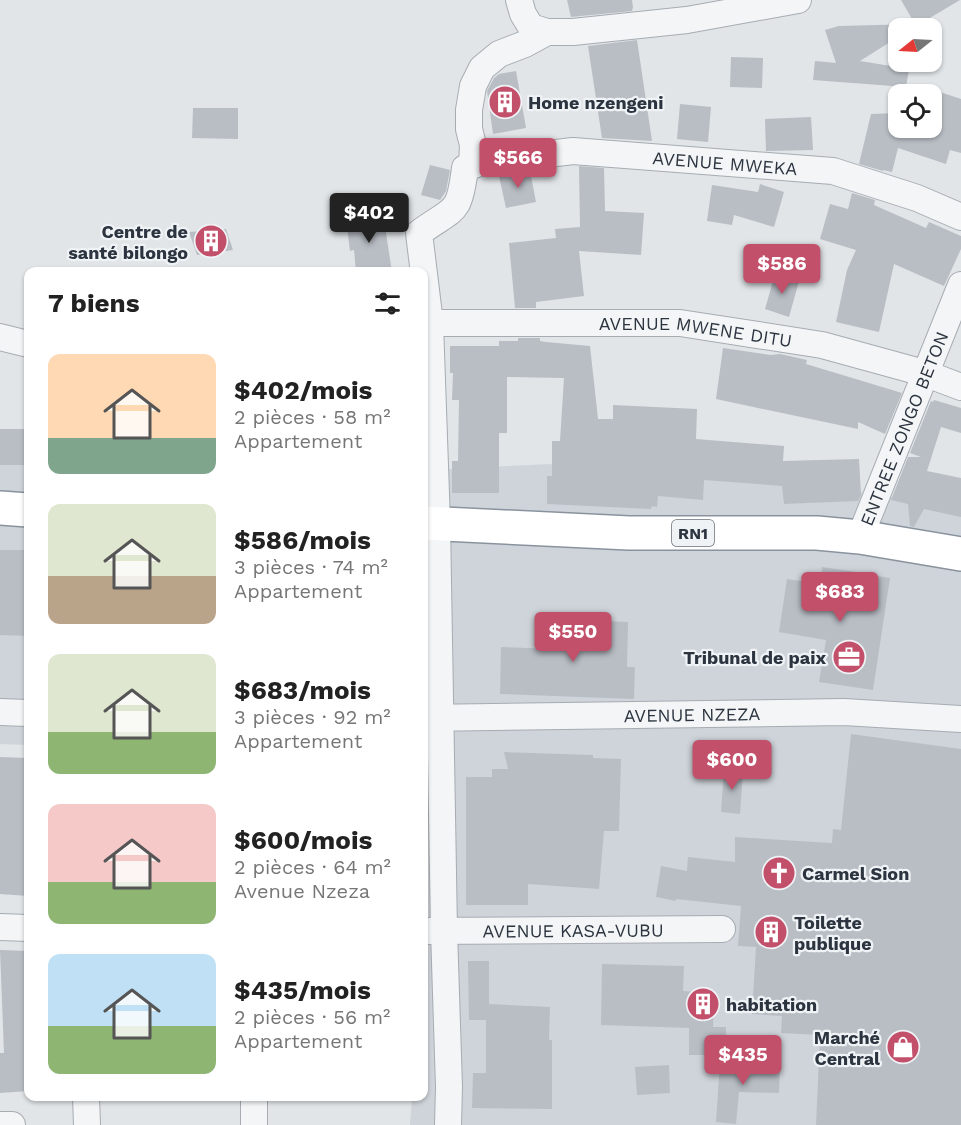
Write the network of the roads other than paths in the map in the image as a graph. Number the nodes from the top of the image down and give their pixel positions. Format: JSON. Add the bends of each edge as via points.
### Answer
{"nodes":[{"id":1,"x":519,"y":0,"type":"edge"},
{"id":2,"x":798,"y":0,"type":"edge"},
{"id":3,"x":547,"y":32,"type":"junction"},
{"id":4,"x":478,"y":163,"type":"junction"},
{"id":5,"x":961,"y":217,"type":"edge"},
{"id":6,"x":422,"y":267,"type":"edge"},
{"id":7,"x":961,"y":285,"type":"edge"},
{"id":8,"x":428,"y":323,"type":"edge"},
{"id":9,"x":0,"y":337,"type":"edge"},
{"id":10,"x":24,"y":343,"type":"edge"},
{"id":11,"x":924,"y":373,"type":"junction"},
{"id":12,"x":961,"y":387,"type":"edge"},
{"id":13,"x":428,"y":423,"type":"edge"},
{"id":14,"x":0,"y":508,"type":"edge"},
{"id":15,"x":24,"y":510,"type":"edge"},
{"id":16,"x":430,"y":523,"type":"edge"},
{"id":17,"x":860,"y":537,"type":"junction"},
{"id":18,"x":961,"y":554,"type":"edge"},
{"id":19,"x":0,"y":712,"type":"edge"},
{"id":20,"x":24,"y":713,"type":"edge"},
{"id":21,"x":432,"y":718,"type":"edge"},
{"id":22,"x":961,"y":718,"type":"edge"},
{"id":23,"x":0,"y":927,"type":"edge"},
{"id":24,"x":24,"y":928,"type":"edge"},
{"id":25,"x":722,"y":929,"type":"dead end"},
{"id":26,"x":433,"y":931,"type":"edge"},
{"id":27,"x":86,"y":1101,"type":"edge"},
{"id":28,"x":254,"y":1101,"type":"edge"},
{"id":29,"x":0,"y":1125,"type":"edge"},
{"id":30,"x":12,"y":1125,"type":"edge"},
{"id":31,"x":87,"y":1125,"type":"edge"},
{"id":32,"x":254,"y":1125,"type":"edge"},
{"id":33,"x":448,"y":1125,"type":"edge"}],
"edges":[{"from":1,"to":3,"type":"street","via":[[531,27]]},
{"from":2,"to":3,"type":"street","via":[[687,20]]},
{"from":3,"to":4,"type":"street","via":[[499,54],[482,68],[473,86],[469,110],[469,129]]},
{"from":4,"to":5,"type":"street","name":"AVENUE MWEKA","via":[[573,151],[833,171]]},
{"from":4,"to":6,"type":"street","via":[[465,168],[455,208],[419,233]]},
{"from":7,"to":11,"type":"street","name":"ENTREE ZONGO BETON"},
{"from":8,"to":11,"type":"street","name":"AVENUE MWENE DITU","via":[[680,323],[822,345]]},
{"from":9,"to":10,"type":"street"},
{"from":11,"to":12,"type":"street","name":"AVENUE MWENE DITU"},
{"from":11,"to":17,"type":"street","name":"ENTREE ZONGO BETON"},
{"from":13,"to":16,"type":"street"},
{"from":14,"to":15,"type":"highway"},
{"from":16,"to":17,"type":"highway","number":"RN1","via":[[629,533],[817,533]]},
{"from":16,"to":21,"type":"street"},
{"from":17,"to":18,"type":"highway","number":"RN1"},
{"from":19,"to":20,"type":"street"},
{"from":21,"to":22,"type":"street","name":"AVENUE NZEZA","via":[[844,712]]},
{"from":21,"to":26,"type":"street"},
{"from":23,"to":24,"type":"street"},
{"from":25,"to":26,"type":"street","name":"AVENUE KASA-VUBU"},
{"from":26,"to":33,"type":"street"},
{"from":27,"to":31,"type":"street"},
{"from":28,"to":32,"type":"street"},
{"from":29,"to":30,"type":"street"}]}
